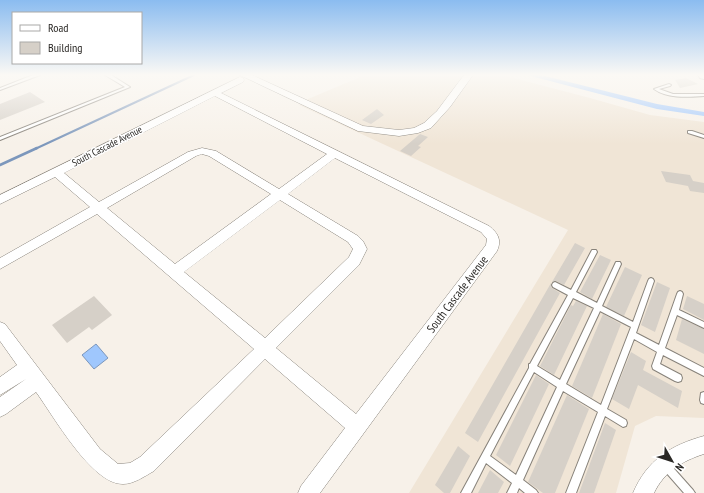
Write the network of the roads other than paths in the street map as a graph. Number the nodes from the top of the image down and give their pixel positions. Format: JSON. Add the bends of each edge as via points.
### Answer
{"nodes":[{"id":1,"x":101,"y":98,"type":"edge"},
{"id":2,"x":205,"y":98,"type":"edge"},
{"id":3,"x":225,"y":98,"type":"edge"},
{"id":4,"x":294,"y":98,"type":"edge"},
{"id":5,"x":451,"y":98,"type":"edge"},
{"id":6,"x":690,"y":132,"type":"dead end"},
{"id":7,"x":704,"y":137,"type":"edge"},
{"id":8,"x":0,"y":139,"type":"edge"},
{"id":9,"x":335,"y":153,"type":"junction"},
{"id":10,"x":56,"y":172,"type":"junction"},
{"id":11,"x":279,"y":194,"type":"junction"},
{"id":12,"x":0,"y":200,"type":"edge"},
{"id":13,"x":98,"y":208,"type":"junction"},
{"id":14,"x":594,"y":252,"type":"dead end"},
{"id":15,"x":0,"y":264,"type":"edge"},
{"id":16,"x":618,"y":264,"type":"dead end"},
{"id":17,"x":174,"y":272,"type":"junction"},
{"id":18,"x":652,"y":281,"type":"dead end"},
{"id":19,"x":555,"y":285,"type":"dead end"},
{"id":20,"x":571,"y":293,"type":"junction"},
{"id":21,"x":680,"y":294,"type":"dead end"},
{"id":22,"x":598,"y":307,"type":"junction"},
{"id":23,"x":675,"y":311,"type":"junction"},
{"id":24,"x":704,"y":325,"type":"edge"},
{"id":25,"x":0,"y":329,"type":"edge"},
{"id":26,"x":633,"y":330,"type":"junction"},
{"id":27,"x":265,"y":348,"type":"junction"},
{"id":28,"x":661,"y":350,"type":"junction"},
{"id":29,"x":532,"y":367,"type":"junction"},
{"id":30,"x":704,"y":372,"type":"edge"},
{"id":31,"x":32,"y":374,"type":"junction"},
{"id":32,"x":678,"y":378,"type":"dead end"},
{"id":33,"x":562,"y":385,"type":"junction"},
{"id":34,"x":0,"y":387,"type":"edge"},
{"id":35,"x":704,"y":396,"type":"edge"},
{"id":36,"x":704,"y":400,"type":"edge"},
{"id":37,"x":0,"y":408,"type":"edge"},
{"id":38,"x":603,"y":410,"type":"junction"},
{"id":39,"x":624,"y":423,"type":"dead end"},
{"id":40,"x":358,"y":427,"type":"junction"},
{"id":41,"x":704,"y":445,"type":"edge"},
{"id":42,"x":485,"y":457,"type":"junction"},
{"id":43,"x":665,"y":464,"type":"junction"},
{"id":44,"x":518,"y":482,"type":"junction"},
{"id":45,"x":308,"y":493,"type":"edge"},
{"id":46,"x":466,"y":493,"type":"edge"},
{"id":47,"x":512,"y":493,"type":"edge"},
{"id":48,"x":533,"y":493,"type":"edge"},
{"id":49,"x":571,"y":493,"type":"edge"},
{"id":50,"x":643,"y":493,"type":"edge"},
{"id":51,"x":690,"y":493,"type":"edge"}],
"edges":[{"from":1,"to":8,"type":"lane"},
{"from":2,"to":10,"type":"street","name":"South Cascade Avenue"},
{"from":3,"to":9,"type":"street","name":"South Cascade Avenue"},
{"from":4,"to":5,"type":"street","via":[[361,129],[405,132],[432,123]]},
{"from":6,"to":7,"type":"lane"},
{"from":9,"to":11,"type":"street"},
{"from":9,"to":40,"type":"street","name":"South Cascade Avenue","via":[[485,229],[493,237],[494,242]]},
{"from":10,"to":12,"type":"street","name":"South Cascade Avenue"},
{"from":10,"to":13,"type":"street"},
{"from":11,"to":13,"type":"street","via":[[212,153],[202,151],[192,154]]},
{"from":11,"to":17,"type":"street"},
{"from":11,"to":27,"type":"street","via":[[353,239],[360,249],[354,260]]},
{"from":13,"to":15,"type":"street"},
{"from":13,"to":17,"type":"street"},
{"from":14,"to":20,"type":"lane"},
{"from":16,"to":22,"type":"lane"},
{"from":17,"to":27,"type":"street"},
{"from":18,"to":26,"type":"lane"},
{"from":19,"to":20,"type":"lane"},
{"from":20,"to":22,"type":"lane"},
{"from":20,"to":29,"type":"lane"},
{"from":21,"to":23,"type":"lane"},
{"from":22,"to":26,"type":"lane"},
{"from":22,"to":33,"type":"lane"},
{"from":23,"to":24,"type":"lane"},
{"from":23,"to":28,"type":"lane"},
{"from":25,"to":31,"type":"street"},
{"from":26,"to":28,"type":"lane"},
{"from":26,"to":38,"type":"lane"},
{"from":27,"to":31,"type":"street","via":[[147,464],[133,473],[121,475],[109,471],[93,456]]},
{"from":27,"to":40,"type":"street"},
{"from":28,"to":30,"type":"lane"},
{"from":28,"to":32,"type":"lane","via":[[656,366]]},
{"from":29,"to":33,"type":"lane"},
{"from":29,"to":42,"type":"lane"},
{"from":31,"to":34,"type":"street"},
{"from":31,"to":37,"type":"street"},
{"from":33,"to":38,"type":"lane"},
{"from":33,"to":44,"type":"lane"},
{"from":35,"to":36,"type":"lane"},
{"from":38,"to":39,"type":"lane"},
{"from":38,"to":49,"type":"lane"},
{"from":40,"to":45,"type":"street","name":"South Cascade Avenue"},
{"from":41,"to":43,"type":"street","via":[[678,453]]},
{"from":42,"to":44,"type":"lane"},
{"from":42,"to":46,"type":"lane"},
{"from":43,"to":50,"type":"street","via":[[648,482]]},
{"from":43,"to":51,"type":"lane"},
{"from":44,"to":47,"type":"lane"},
{"from":44,"to":48,"type":"lane"}]}
